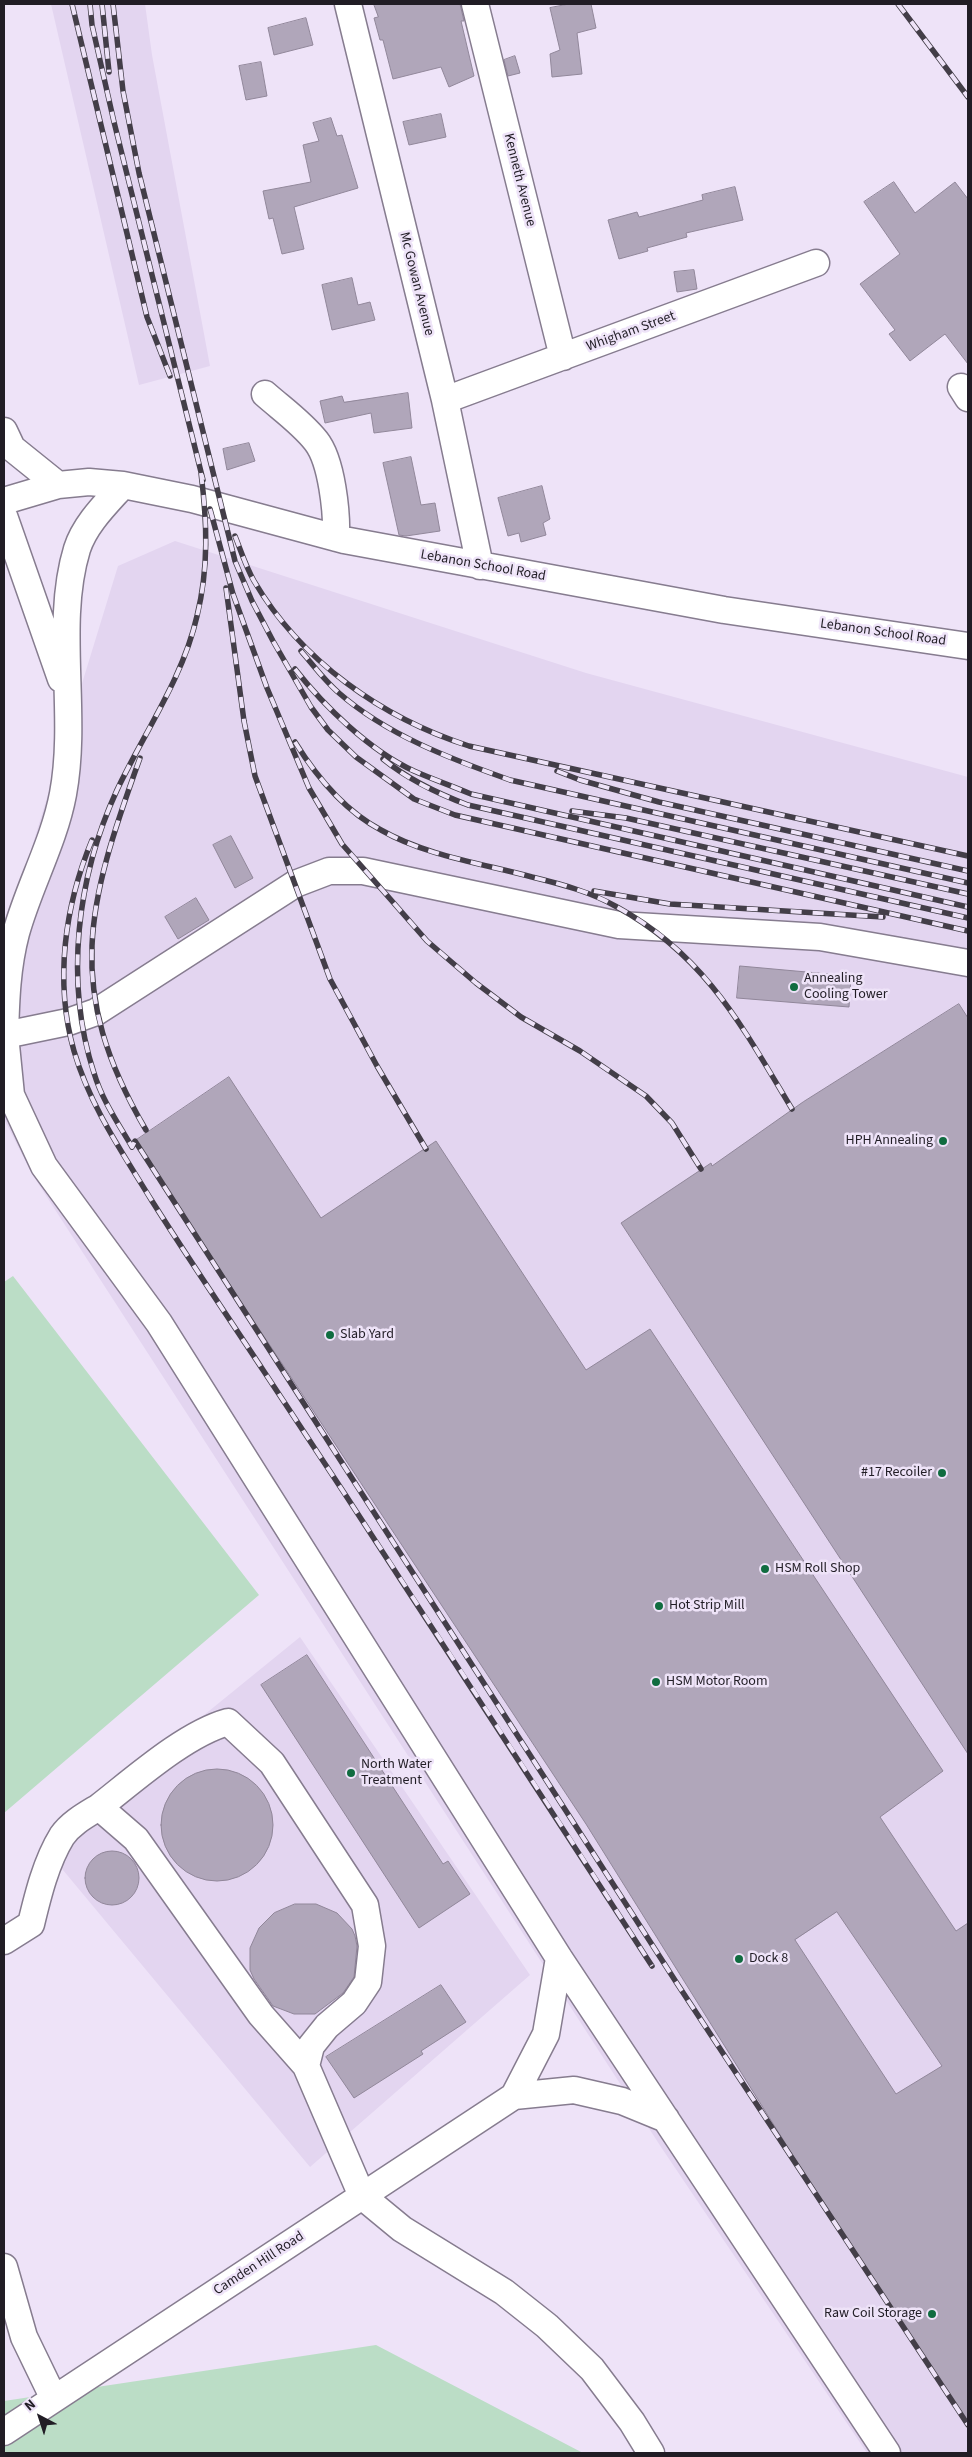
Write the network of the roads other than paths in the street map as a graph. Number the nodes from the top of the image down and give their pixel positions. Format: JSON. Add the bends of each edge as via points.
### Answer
{"nodes":[{"id":1,"x":348,"y":4,"type":"edge"},
{"id":2,"x":475,"y":4,"type":"edge"},
{"id":3,"x":816,"y":263,"type":"dead end"},
{"id":4,"x":563,"y":357,"type":"junction"},
{"id":5,"x":265,"y":394,"type":"dead end"},
{"id":6,"x":445,"y":400,"type":"junction"},
{"id":7,"x":4,"y":431,"type":"edge"},
{"id":8,"x":58,"y":484,"type":"junction"},
{"id":9,"x":123,"y":485,"type":"junction"},
{"id":10,"x":4,"y":501,"type":"edge"},
{"id":11,"x":4,"y":516,"type":"edge"},
{"id":12,"x":336,"y":538,"type":"junction"},
{"id":13,"x":480,"y":566,"type":"junction"},
{"id":14,"x":968,"y":646,"type":"edge"},
{"id":15,"x":70,"y":703,"type":"junction"},
{"id":16,"x":968,"y":963,"type":"edge"},
{"id":17,"x":5,"y":1034,"type":"junction"},
{"id":18,"x":99,"y":1807,"type":"junction"},
{"id":19,"x":4,"y":1941,"type":"edge"},
{"id":20,"x":559,"y":1958,"type":"junction"},
{"id":21,"x":306,"y":2066,"type":"junction"},
{"id":22,"x":514,"y":2096,"type":"junction"},
{"id":23,"x":666,"y":2119,"type":"junction"},
{"id":24,"x":362,"y":2196,"type":"junction"},
{"id":25,"x":4,"y":2267,"type":"edge"},
{"id":26,"x":54,"y":2399,"type":"junction"},
{"id":27,"x":4,"y":2432,"type":"edge"},
{"id":28,"x":651,"y":2453,"type":"edge"},
{"id":29,"x":887,"y":2453,"type":"edge"}],
"edges":[{"from":1,"to":6,"type":"street","name":"Mc Gowan Avenue"},
{"from":2,"to":4,"type":"street","name":"Kenneth Avenue"},
{"from":3,"to":4,"type":"street","name":"Whigham Street"},
{"from":4,"to":6,"type":"street","name":"Whigham Street"},
{"from":5,"to":12,"type":"street","via":[[318,443],[329,474],[337,514]]},
{"from":6,"to":13,"type":"street","name":"Mc Gowan Avenue"},
{"from":7,"to":8,"type":"street","via":[[12,448]]},
{"from":8,"to":9,"type":"street","name":"Lebanon School Road"},
{"from":8,"to":10,"type":"street","name":"Lebanon School Road"},
{"from":9,"to":12,"type":"street","name":"Lebanon School Road","via":[[192,499]]},
{"from":9,"to":15,"type":"street","via":[[96,516],[78,547],[69,590]]},
{"from":11,"to":15,"type":"street"},
{"from":12,"to":13,"type":"street","name":"Lebanon School Road"},
{"from":13,"to":14,"type":"street","name":"Lebanon School Road","via":[[724,610]]},
{"from":15,"to":17,"type":"street","via":[[63,795],[16,933],[7,979]]},
{"from":16,"to":17,"type":"street","via":[[820,937],[619,925],[364,870],[329,871],[295,884],[96,1012],[68,1022]]},
{"from":17,"to":20,"type":"street","via":[[11,1095],[44,1166],[159,1322]]},
{"from":18,"to":19,"type":"street","via":[[77,1821],[63,1836],[39,1888],[30,1924]]},
{"from":18,"to":21,"type":"street","via":[[136,1839],[261,2015]]},
{"from":18,"to":21,"type":"street","via":[[208,1728],[228,1722],[272,1763],[365,1905],[372,1946],[368,1982],[354,2003],[327,2026],[311,2046]]},
{"from":20,"to":22,"type":"street","via":[[546,2034]]},
{"from":20,"to":23,"type":"street"},
{"from":21,"to":24,"type":"street"},
{"from":22,"to":23,"type":"street","via":[[574,2090],[622,2100]]},
{"from":22,"to":24,"type":"street","name":"Camden Hill Road"},
{"from":23,"to":29,"type":"street"},
{"from":24,"to":26,"type":"street","name":"Camden Hill Road"},
{"from":24,"to":28,"type":"street","via":[[402,2229],[504,2292],[547,2326],[592,2369]]},
{"from":25,"to":26,"type":"street","via":[[24,2337]]},
{"from":26,"to":27,"type":"street","name":"Camden Hill Road"}]}
